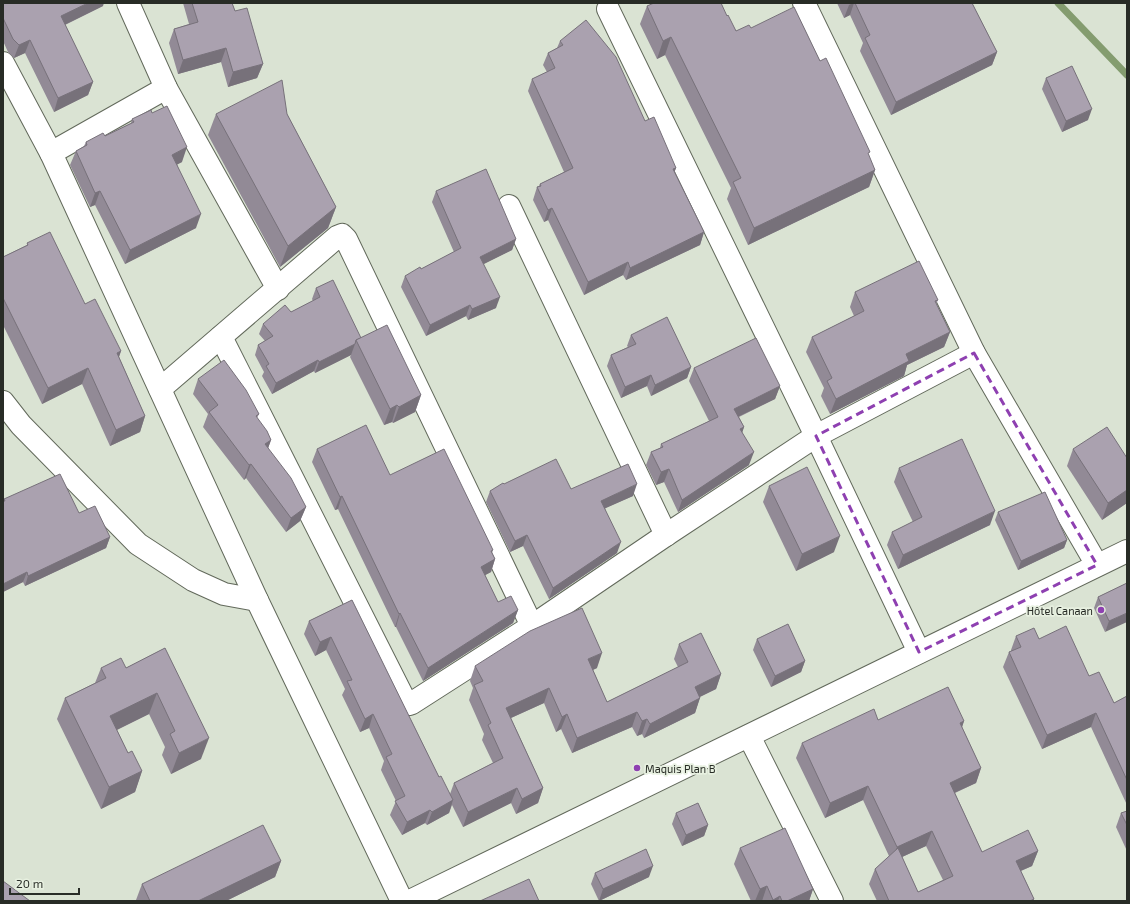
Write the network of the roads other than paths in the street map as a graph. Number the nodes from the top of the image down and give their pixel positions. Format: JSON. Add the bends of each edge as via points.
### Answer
{"nodes":[{"id":1,"x":128,"y":3,"type":"edge"},
{"id":2,"x":804,"y":3,"type":"edge"},
{"id":3,"x":608,"y":9,"type":"dead end"},
{"id":4,"x":3,"y":63,"type":"edge"},
{"id":5,"x":166,"y":88,"type":"junction"},
{"id":6,"x":50,"y":153,"type":"junction"},
{"id":7,"x":509,"y":206,"type":"dead end"},
{"id":8,"x":278,"y":288,"type":"junction"},
{"id":9,"x":220,"y":337,"type":"junction"},
{"id":10,"x":974,"y":353,"type":"junction"},
{"id":11,"x":160,"y":389,"type":"junction"},
{"id":12,"x":3,"y":402,"type":"edge"},
{"id":13,"x":816,"y":436,"type":"junction"},
{"id":14,"x":666,"y":535,"type":"junction"},
{"id":15,"x":1127,"y":551,"type":"edge"},
{"id":16,"x":1098,"y":565,"type":"junction"},
{"id":17,"x":257,"y":600,"type":"junction"},
{"id":18,"x":532,"y":626,"type":"junction"},
{"id":19,"x":920,"y":652,"type":"junction"},
{"id":20,"x":748,"y":736,"type":"junction"},
{"id":21,"x":402,"y":901,"type":"edge"},
{"id":22,"x":410,"y":901,"type":"edge"},
{"id":23,"x":832,"y":901,"type":"edge"}],
"edges":[{"from":1,"to":5,"type":"street"},
{"from":2,"to":10,"type":"street"},
{"from":3,"to":13,"type":"street"},
{"from":4,"to":6,"type":"street"},
{"from":5,"to":6,"type":"street"},
{"from":5,"to":8,"type":"street"},
{"from":6,"to":11,"type":"street"},
{"from":7,"to":14,"type":"street"},
{"from":8,"to":9,"type":"street"},
{"from":8,"to":18,"type":"street","via":[[337,237],[342,235],[346,239]]},
{"from":9,"to":11,"type":"street"},
{"from":9,"to":18,"type":"street","via":[[406,703],[412,703]]},
{"from":10,"to":13,"type":"street"},
{"from":10,"to":16,"type":"street"},
{"from":11,"to":17,"type":"street"},
{"from":12,"to":17,"type":"street","via":[[21,425],[138,544],[193,580],[224,594]]},
{"from":13,"to":14,"type":"street"},
{"from":13,"to":19,"type":"street"},
{"from":14,"to":18,"type":"street"},
{"from":15,"to":16,"type":"street"},
{"from":16,"to":19,"type":"street"},
{"from":17,"to":21,"type":"street"},
{"from":19,"to":20,"type":"street"},
{"from":20,"to":22,"type":"street"},
{"from":20,"to":23,"type":"street"}]}
